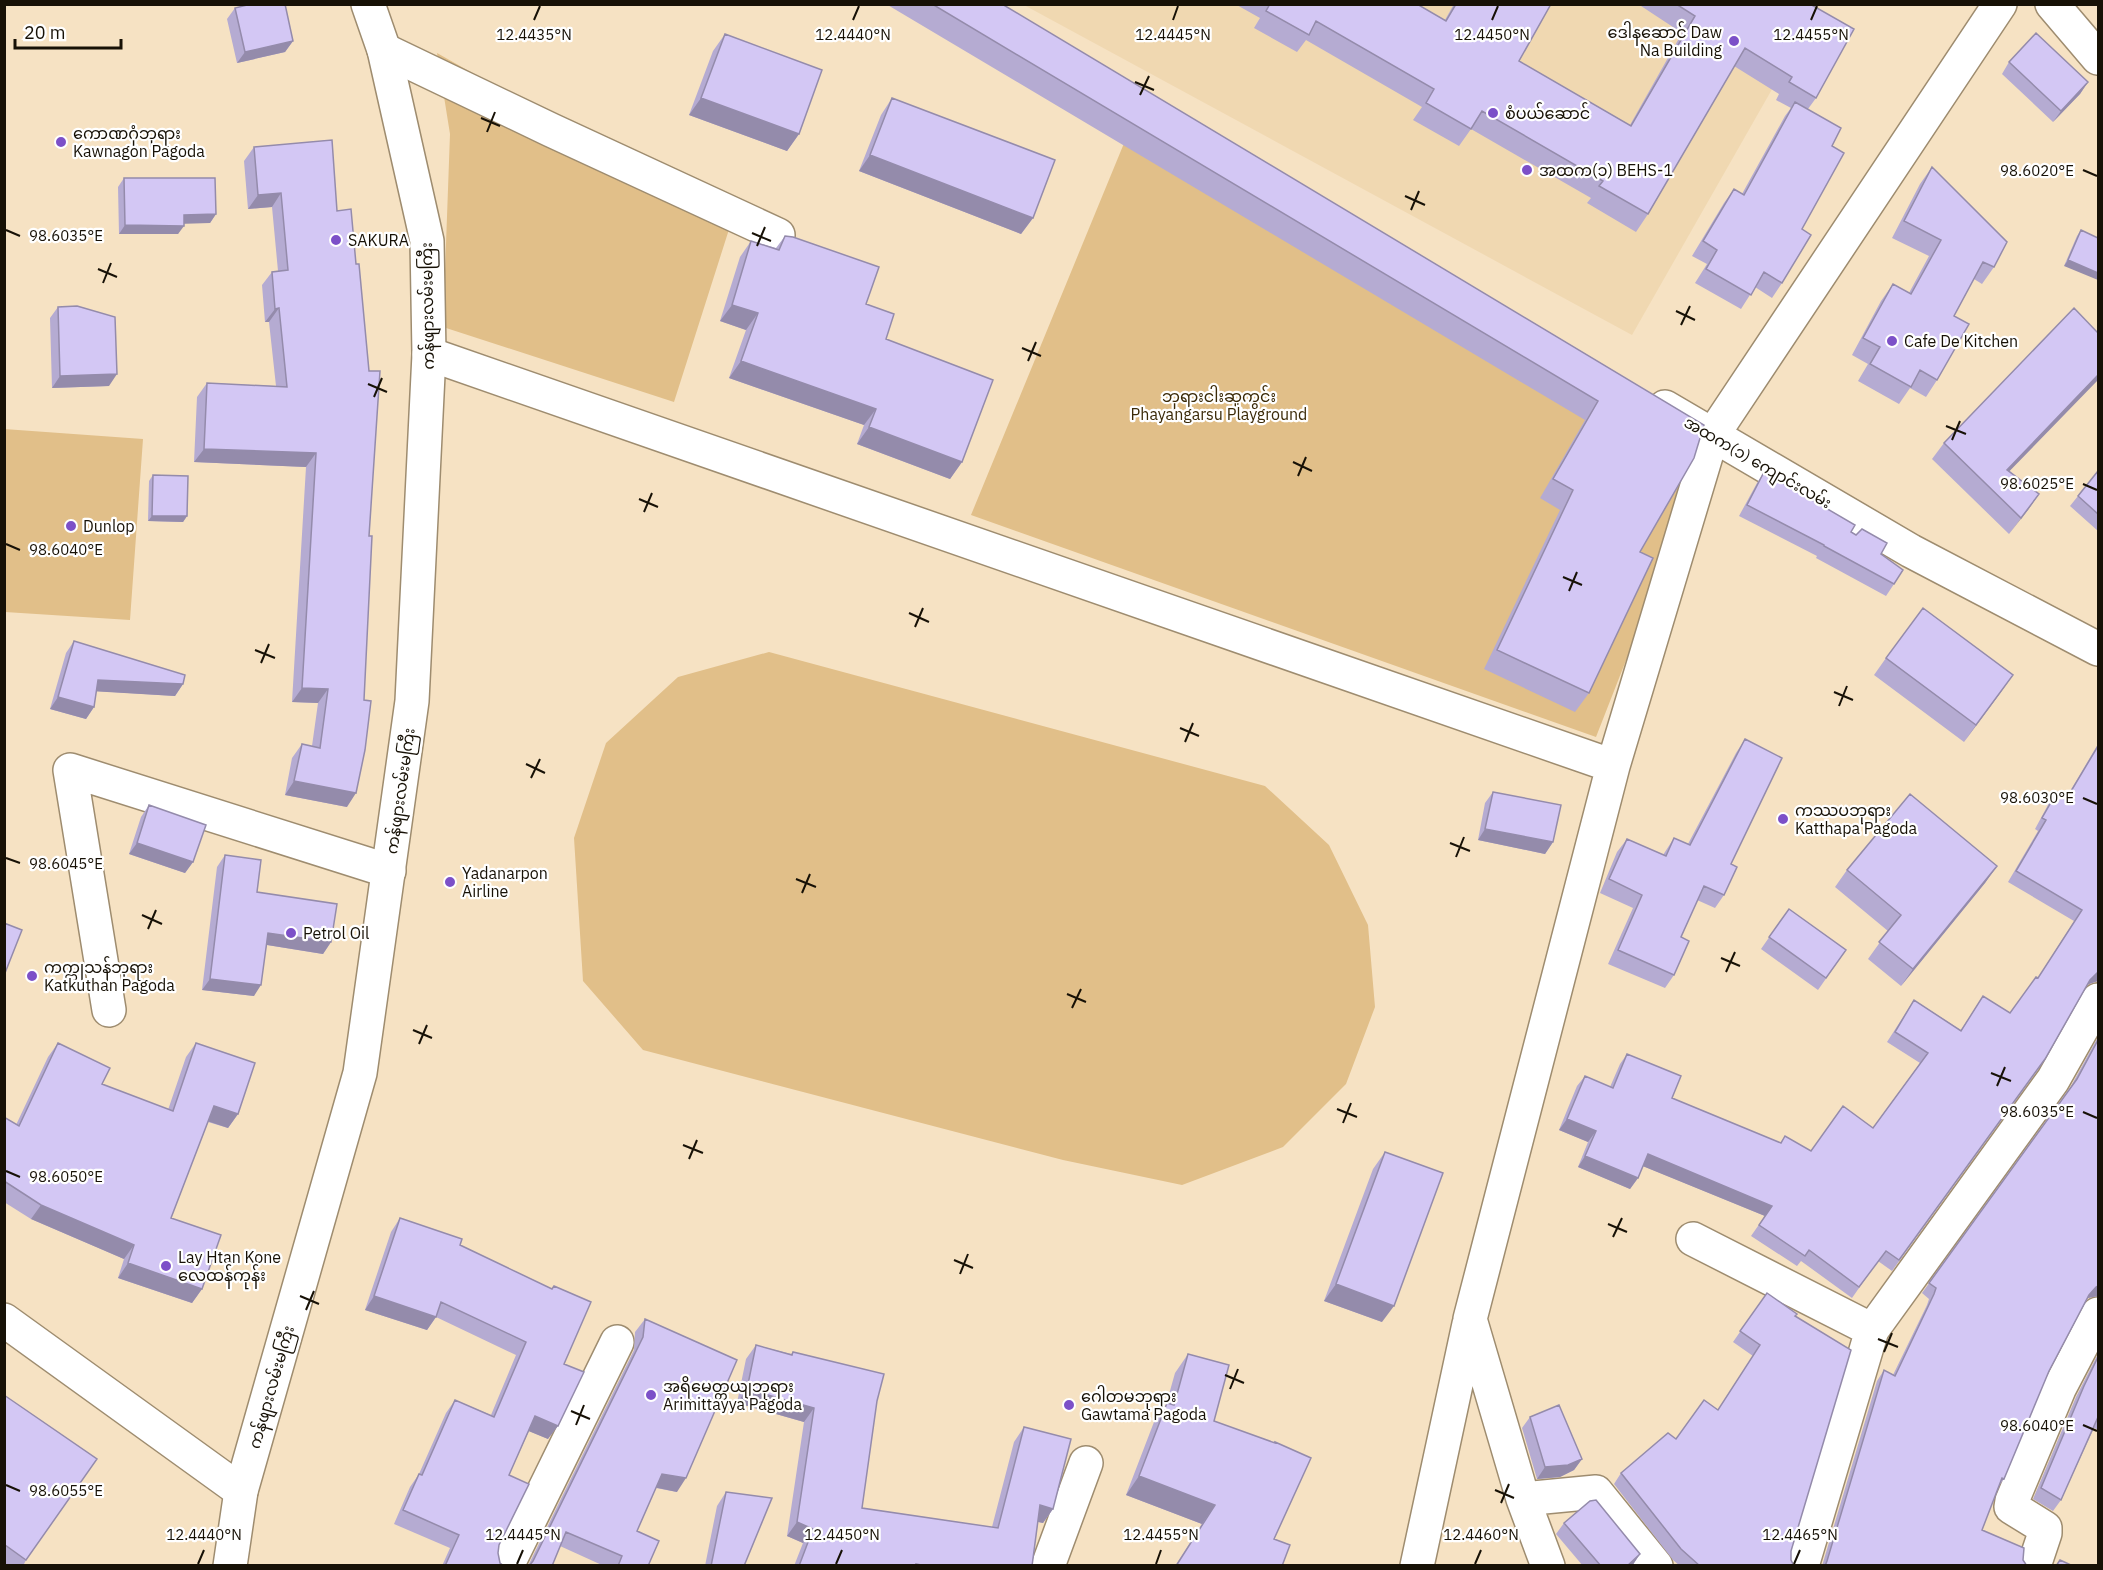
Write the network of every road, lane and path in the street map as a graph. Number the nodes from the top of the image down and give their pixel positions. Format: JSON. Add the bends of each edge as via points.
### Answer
{"nodes":[{"id":1,"x":368,"y":4,"type":"edge"},
{"id":2,"x":2000,"y":4,"type":"edge"},
{"id":3,"x":2052,"y":4,"type":"edge"},
{"id":4,"x":384,"y":50,"type":"junction"},
{"id":5,"x":2098,"y":58,"type":"edge"},
{"id":6,"x":778,"y":235,"type":"dead end"},
{"id":7,"x":429,"y":354,"type":"junction"},
{"id":8,"x":1640,"y":393,"type":"edge"},
{"id":9,"x":1712,"y":436,"type":"junction"},
{"id":10,"x":2098,"y":649,"type":"edge"},
{"id":11,"x":1613,"y":766,"type":"junction"},
{"id":12,"x":389,"y":871,"type":"junction"},
{"id":13,"x":2098,"y":1000,"type":"edge"},
{"id":14,"x":109,"y":1010,"type":"dead end"},
{"id":15,"x":1693,"y":1239,"type":"dead end"},
{"id":16,"x":2098,"y":1314,"type":"edge"},
{"id":17,"x":1470,"y":1319,"type":"junction"},
{"id":18,"x":4,"y":1320,"type":"edge"},
{"id":19,"x":1872,"y":1330,"type":"junction"},
{"id":20,"x":617,"y":1342,"type":"dead end"},
{"id":21,"x":1086,"y":1463,"type":"dead end"},
{"id":22,"x":241,"y":1491,"type":"junction"},
{"id":23,"x":1523,"y":1499,"type":"junction"},
{"id":24,"x":230,"y":1566,"type":"edge"},
{"id":25,"x":507,"y":1566,"type":"edge"},
{"id":26,"x":1048,"y":1566,"type":"edge"},
{"id":27,"x":1417,"y":1566,"type":"edge"},
{"id":28,"x":1548,"y":1566,"type":"edge"},
{"id":29,"x":1656,"y":1566,"type":"edge"},
{"id":30,"x":1802,"y":1566,"type":"edge"},
{"id":31,"x":2034,"y":1566,"type":"edge"}],
"edges":[{"from":1,"to":4,"type":"street","name":"ကန်ဖျားလမ်းမကြီး"},
{"from":2,"to":9,"type":"street"},
{"from":3,"to":5,"type":"street"},
{"from":4,"to":6,"type":"street"},
{"from":4,"to":7,"type":"street","name":"ကန်ဖျားလမ်းမကြီး","via":[[427,241]]},
{"from":7,"to":11,"type":"street"},
{"from":7,"to":12,"type":"street","name":"ကန်ဖျားလမ်းမကြီး","via":[[412,700]]},
{"from":8,"to":9,"type":"street","name":"အထက(၁) ကျောင်းလမ်း"},
{"from":9,"to":10,"type":"street","name":"အထက(၁) ကျောင်းလမ်း","via":[[1911,551]]},
{"from":9,"to":11,"type":"street"},
{"from":11,"to":17,"type":"street"},
{"from":12,"to":14,"type":"street","via":[[70,770]]},
{"from":12,"to":22,"type":"street","name":"ကန်ဖျားလမ်းမကြီး","via":[[360,1073]]},
{"from":13,"to":19,"type":"street","via":[[2053,1080]]},
{"from":15,"to":19,"type":"street"},
{"from":16,"to":31,"type":"street","via":[[2059,1389],[2012,1501],[2011,1507],[2044,1528]]},
{"from":17,"to":23,"type":"street"},
{"from":17,"to":27,"type":"street"},
{"from":18,"to":22,"type":"street"},
{"from":19,"to":30,"type":"street"},
{"from":20,"to":25,"type":"street"},
{"from":21,"to":26,"type":"street"},
{"from":22,"to":24,"type":"street","name":"ကန်ဖျားလမ်းမကြီး"},
{"from":23,"to":28,"type":"street"},
{"from":23,"to":29,"type":"street","via":[[1596,1492]]}]}
